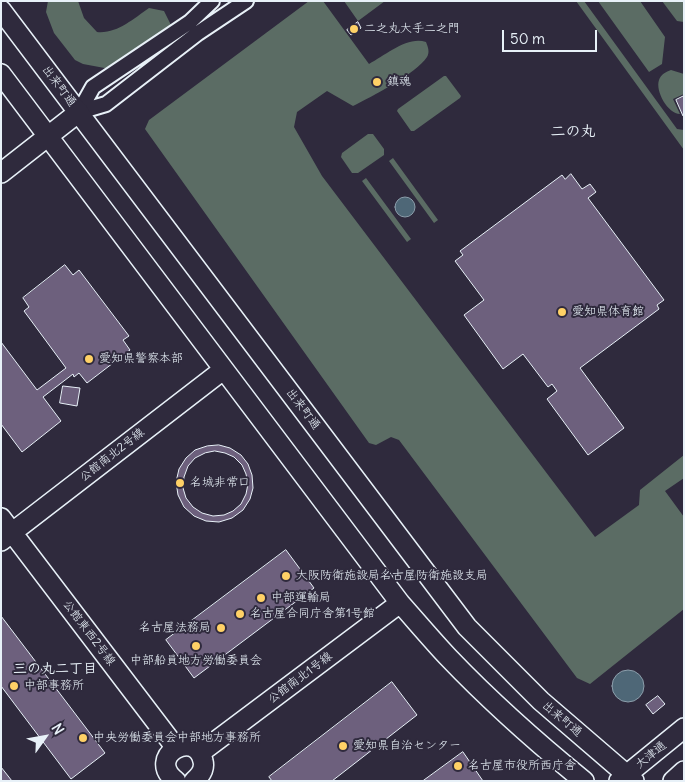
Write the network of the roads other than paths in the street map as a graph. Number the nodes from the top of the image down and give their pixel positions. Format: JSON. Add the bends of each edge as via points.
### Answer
{"nodes":[{"id":1,"x":212,"y":1,"type":"edge"},
{"id":2,"x":246,"y":1,"type":"edge"},
{"id":3,"x":1,"y":10,"type":"edge"},
{"id":4,"x":1,"y":74,"type":"edge"},
{"id":5,"x":79,"y":112,"type":"junction"},
{"id":6,"x":49,"y":136,"type":"junction"},
{"id":7,"x":1,"y":173,"type":"edge"},
{"id":8,"x":223,"y":370,"type":"junction"},
{"id":9,"x":5,"y":531,"type":"edge"},
{"id":10,"x":400,"y":602,"type":"junction"},
{"id":11,"x":684,"y":728,"type":"edge"},
{"id":12,"x":176,"y":748,"type":"junction"},
{"id":13,"x":200,"y":753,"type":"junction"},
{"id":14,"x":684,"y":771,"type":"edge"},
{"id":15,"x":170,"y":779,"type":"edge"},
{"id":16,"x":627,"y":779,"type":"edge"},
{"id":17,"x":198,"y":780,"type":"edge"},
{"id":18,"x":584,"y":781,"type":"edge"},
{"id":19,"x":674,"y":781,"type":"edge"}],
"edges":[{"from":1,"to":5,"type":"street","via":[[190,22],[93,87]]},
{"from":2,"to":5,"type":"street","via":[[198,33],[106,104]]},
{"from":3,"to":5,"type":"main road","name":"出来町通"},
{"from":4,"to":6,"type":"main road"},
{"from":5,"to":6,"type":"main road"},
{"from":5,"to":16,"type":"main road","name":"出来町通","via":[[467,627]]},
{"from":6,"to":7,"type":"main road"},
{"from":6,"to":8,"type":"main road"},
{"from":8,"to":9,"type":"main road","name":"公館南北2号線"},
{"from":8,"to":10,"type":"main road"},
{"from":9,"to":12,"type":"main road","name":"公館東西2号線"},
{"from":10,"to":13,"type":"main road","name":"公館南北1号線"},
{"from":10,"to":18,"type":"main road","via":[[447,656],[500,709]]},
{"from":11,"to":16,"type":"main road","name":"大津通"},
{"from":12,"to":13,"type":"main road","via":[[186,746]]},
{"from":12,"to":15,"type":"main road","via":[[167,760]]},
{"from":13,"to":17,"type":"main road","via":[[203,765]]},
{"from":14,"to":19,"type":"main road"}]}
